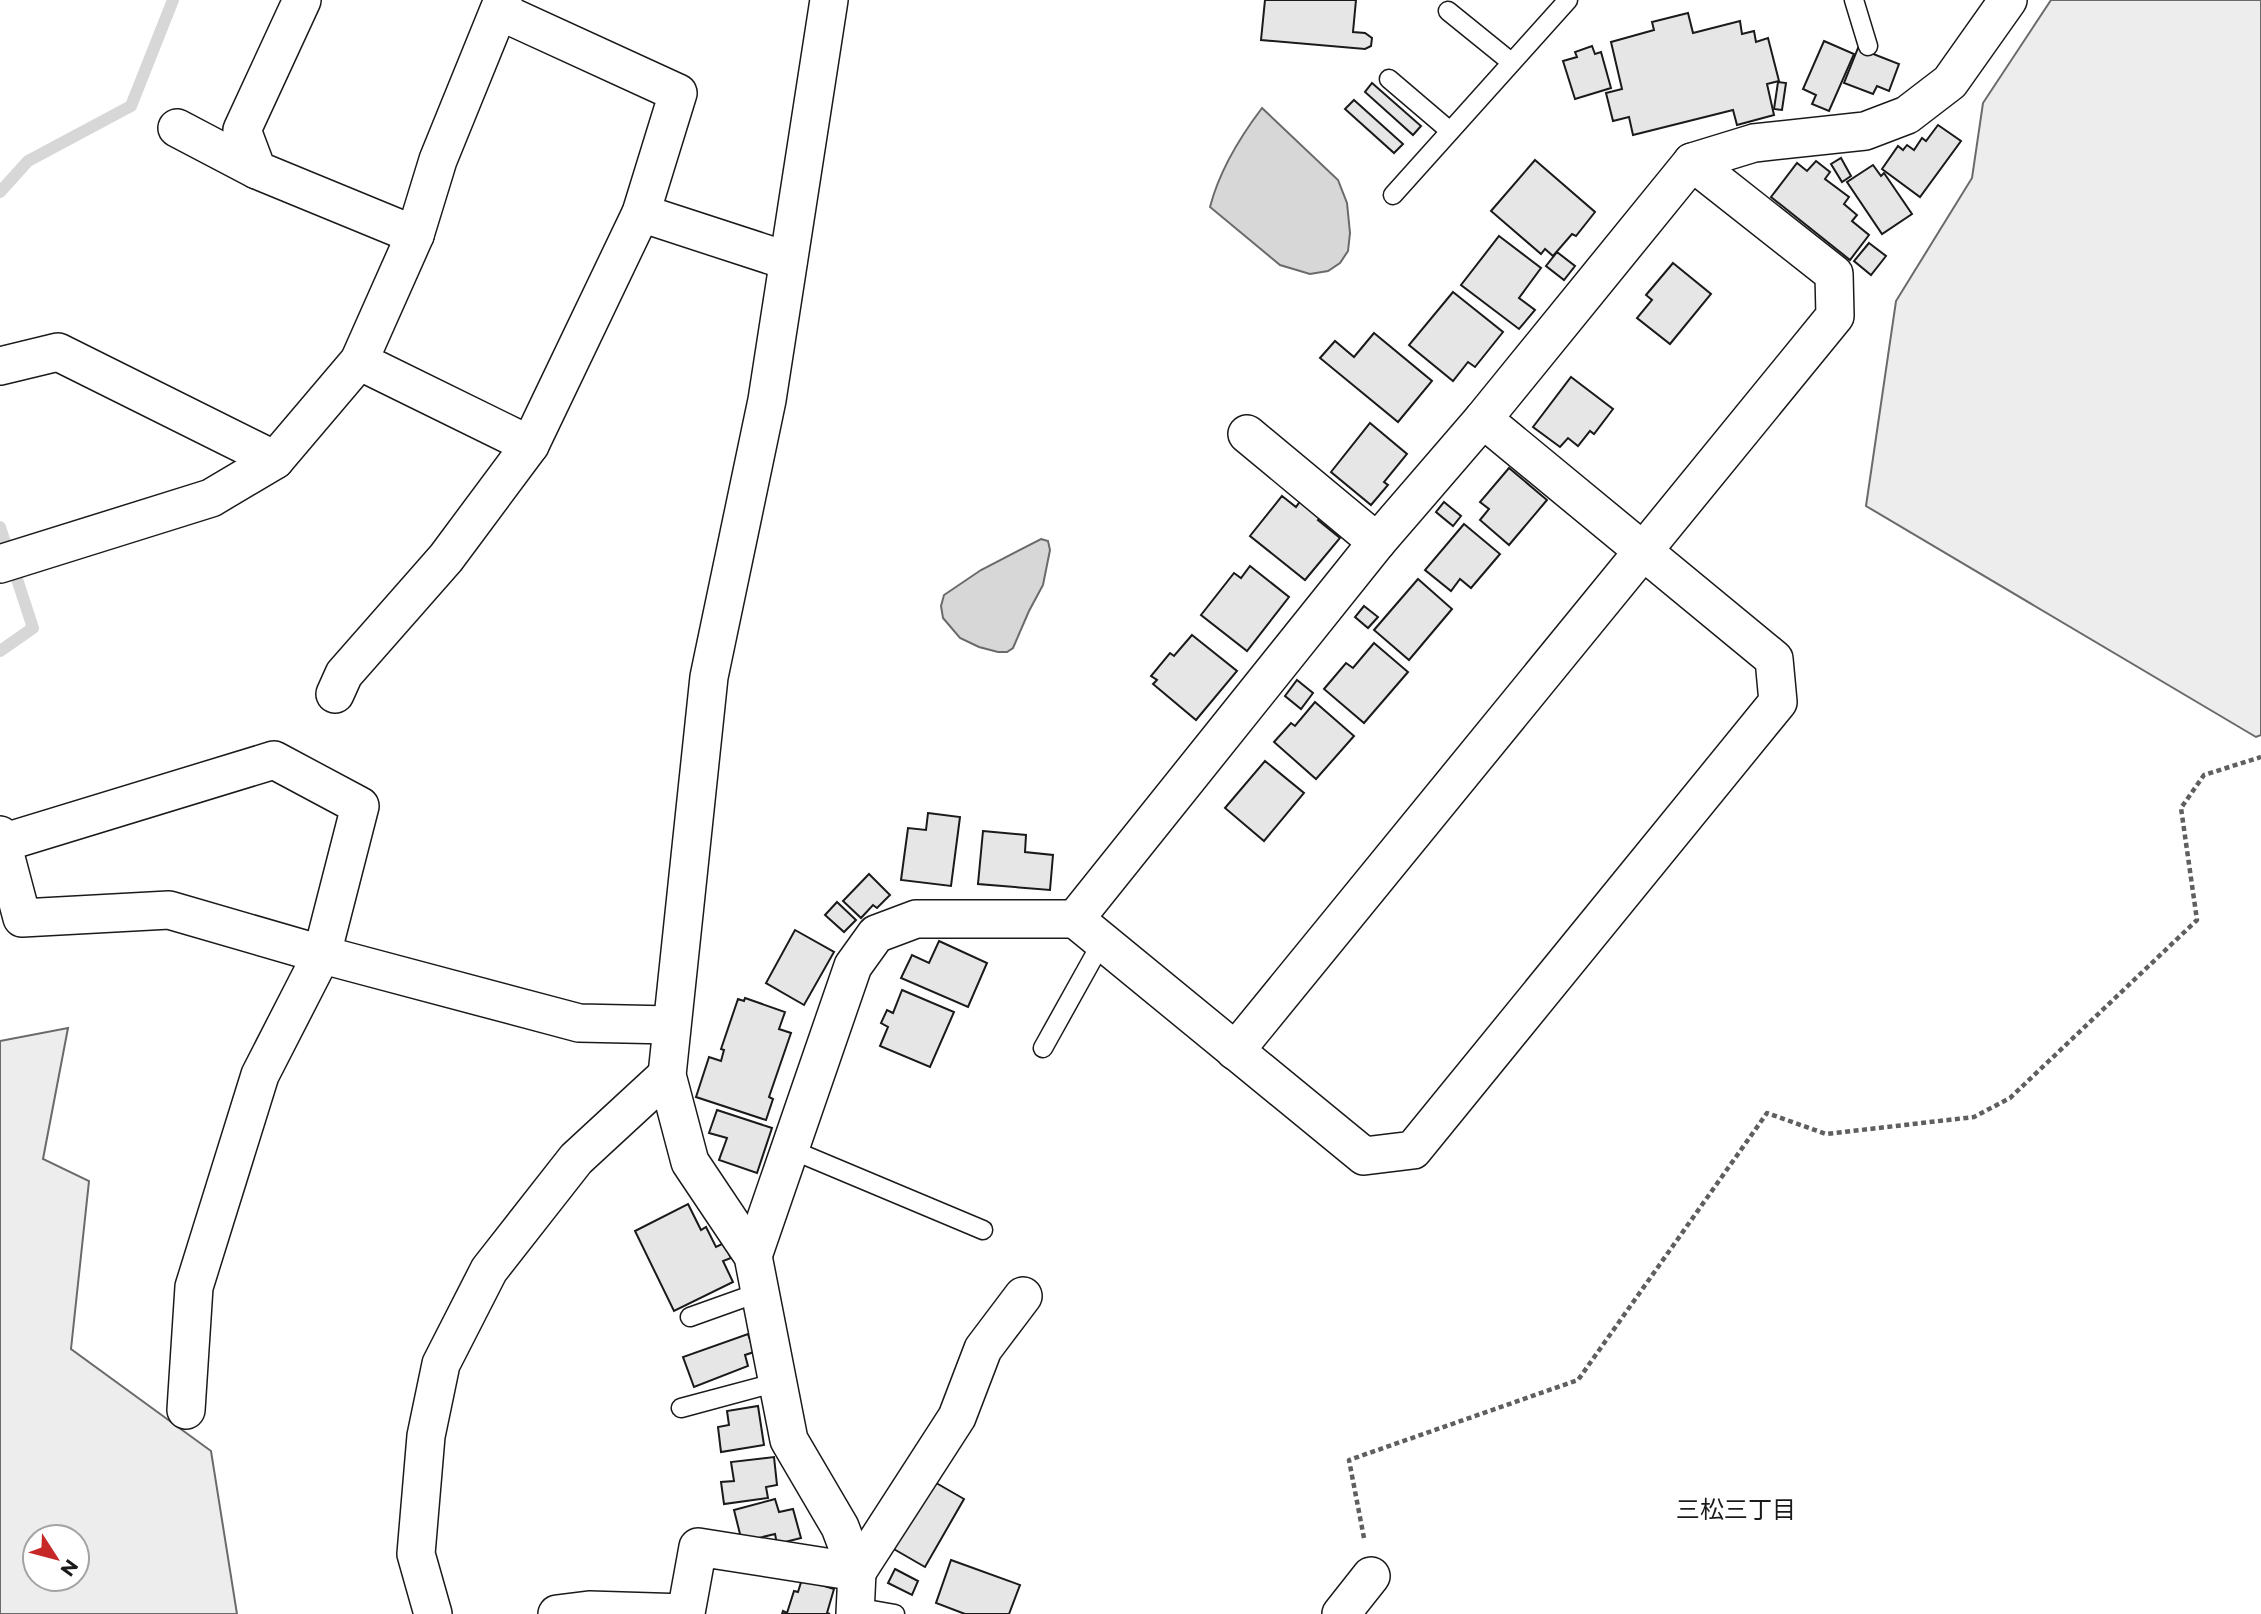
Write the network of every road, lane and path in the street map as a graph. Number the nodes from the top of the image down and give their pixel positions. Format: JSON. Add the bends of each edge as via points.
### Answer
{"nodes":[{"id":1,"x":302,"y":0,"type":"edge"},
{"id":2,"x":829,"y":0,"type":"edge"},
{"id":3,"x":1568,"y":0,"type":"edge"},
{"id":4,"x":1854,"y":0,"type":"edge"},
{"id":5,"x":2008,"y":0,"type":"edge"},
{"id":6,"x":501,"y":5,"type":"edge"},
{"id":7,"x":1448,"y":11,"type":"dead end"},
{"id":8,"x":1868,"y":46,"type":"dead end"},
{"id":9,"x":1511,"y":62,"type":"junction"},
{"id":10,"x":1389,"y":79,"type":"dead end"},
{"id":11,"x":177,"y":128,"type":"dead end"},
{"id":12,"x":1450,"y":131,"type":"junction"},
{"id":13,"x":1692,"y":162,"type":"junction"},
{"id":14,"x":257,"y":170,"type":"junction"},
{"id":15,"x":1393,"y":195,"type":"dead end"},
{"id":16,"x":642,"y":213,"type":"junction"},
{"id":17,"x":415,"y":235,"type":"junction"},
{"id":18,"x":788,"y":261,"type":"junction"},
{"id":19,"x":359,"y":361,"type":"junction"},
{"id":20,"x":0,"y":366,"type":"edge"},
{"id":21,"x":1483,"y":419,"type":"junction"},
{"id":22,"x":1247,"y":434,"type":"dead end"},
{"id":23,"x":530,"y":444,"type":"junction"},
{"id":24,"x":275,"y":460,"type":"junction"},
{"id":25,"x":1377,"y":542,"type":"junction"},
{"id":26,"x":1642,"y":551,"type":"junction"},
{"id":27,"x":0,"y":564,"type":"edge"},
{"id":28,"x":335,"y":694,"type":"dead end"},
{"id":29,"x":2261,"y":757,"type":"edge"},
{"id":30,"x":1,"y":839,"type":"edge"},
{"id":31,"x":1088,"y":931,"type":"junction"},
{"id":32,"x":322,"y":954,"type":"junction"},
{"id":33,"x":671,"y":1025,"type":"junction"},
{"id":34,"x":1044,"y":1048,"type":"dead end"},
{"id":35,"x":1235,"y":1051,"type":"junction"},
{"id":36,"x":667,"y":1075,"type":"junction"},
{"id":37,"x":790,"y":1149,"type":"junction"},
{"id":38,"x":983,"y":1230,"type":"dead end"},
{"id":39,"x":753,"y":1256,"type":"junction"},
{"id":40,"x":760,"y":1292,"type":"junction"},
{"id":41,"x":1023,"y":1296,"type":"dead end"},
{"id":42,"x":690,"y":1317,"type":"dead end"},
{"id":43,"x":778,"y":1382,"type":"junction"},
{"id":44,"x":681,"y":1408,"type":"dead end"},
{"id":45,"x":186,"y":1410,"type":"dead end"},
{"id":46,"x":1371,"y":1576,"type":"joint"},
{"id":47,"x":856,"y":1598,"type":"edge"},
{"id":48,"x":433,"y":1614,"type":"edge"},
{"id":49,"x":558,"y":1614,"type":"edge"},
{"id":50,"x":895,"y":1614,"type":"edge"},
{"id":51,"x":1340,"y":1614,"type":"edge"}],
"edges":[{"from":1,"to":14,"type":"street","via":[[242,130]]},
{"from":2,"to":18,"type":"street"},
{"from":3,"to":9,"type":"lane"},
{"from":4,"to":8,"type":"lane"},
{"from":5,"to":13,"type":"street","via":[[1950,82],[1907,116],[1865,131],[1754,143]]},
{"from":6,"to":16,"type":"street","via":[[678,93]]},
{"from":6,"to":17,"type":"street","via":[[438,160]]},
{"from":7,"to":9,"type":"lane"},
{"from":9,"to":12,"type":"lane"},
{"from":10,"to":12,"type":"lane"},
{"from":11,"to":14,"type":"street"},
{"from":12,"to":15,"type":"lane"},
{"from":13,"to":21,"type":"street"},
{"from":13,"to":26,"type":"street","via":[[1834,274],[1835,316]]},
{"from":14,"to":17,"type":"street"},
{"from":16,"to":18,"type":"street"},
{"from":16,"to":23,"type":"street"},
{"from":17,"to":19,"type":"street"},
{"from":18,"to":33,"type":"street","via":[[767,400],[709,677]]},
{"from":19,"to":23,"type":"street"},
{"from":19,"to":24,"type":"street"},
{"from":20,"to":24,"type":"street","via":[[58,352]]},
{"from":21,"to":25,"type":"street"},
{"from":21,"to":26,"type":"street"},
{"from":22,"to":25,"type":"street"},
{"from":23,"to":28,"type":"street","via":[[446,558],[344,674]]},
{"from":24,"to":27,"type":"street","via":[[211,498]]},
{"from":25,"to":31,"type":"street"},
{"from":26,"to":35,"type":"street"},
{"from":26,"to":35,"type":"street","via":[[1774,659],[1778,702],[1744,745],[1413,1150],[1364,1156]]},
{"from":29,"to":46,"type":"path","via":[[2204,775],[2181,808],[2197,919],[2010,1098],[1974,1117],[1826,1135],[1767,1113],[1578,1380],[1349,1460]]},
{"from":30,"to":32,"type":"street","via":[[22,918],[169,910]]},
{"from":30,"to":32,"type":"street","via":[[274,760],[360,806]]},
{"from":31,"to":34,"type":"lane"},
{"from":31,"to":35,"type":"street"},
{"from":31,"to":37,"type":"street","via":[[916,919],[876,934],[853,966]]},
{"from":32,"to":33,"type":"street","via":[[579,1023]]},
{"from":32,"to":45,"type":"street","via":[[260,1075],[194,1287]]},
{"from":33,"to":36,"type":"street"},
{"from":36,"to":39,"type":"street","via":[[690,1162]]},
{"from":36,"to":48,"type":"street","via":[[576,1159],[489,1270],[442,1364],[426,1436],[416,1554]]},
{"from":37,"to":38,"type":"lane"},
{"from":37,"to":39,"type":"street"},
{"from":39,"to":40,"type":"street"},
{"from":40,"to":42,"type":"lane"},
{"from":40,"to":43,"type":"street"},
{"from":41,"to":47,"type":"street","via":[[983,1349],[957,1417]]},
{"from":43,"to":44,"type":"lane"},
{"from":43,"to":47,"type":"street","via":[[789,1440],[840,1527]]},
{"from":46,"to":51,"type":"street"},
{"from":47,"to":49,"type":"street","via":[[698,1547],[686,1614]]},
{"from":47,"to":50,"type":"lane"}]}
